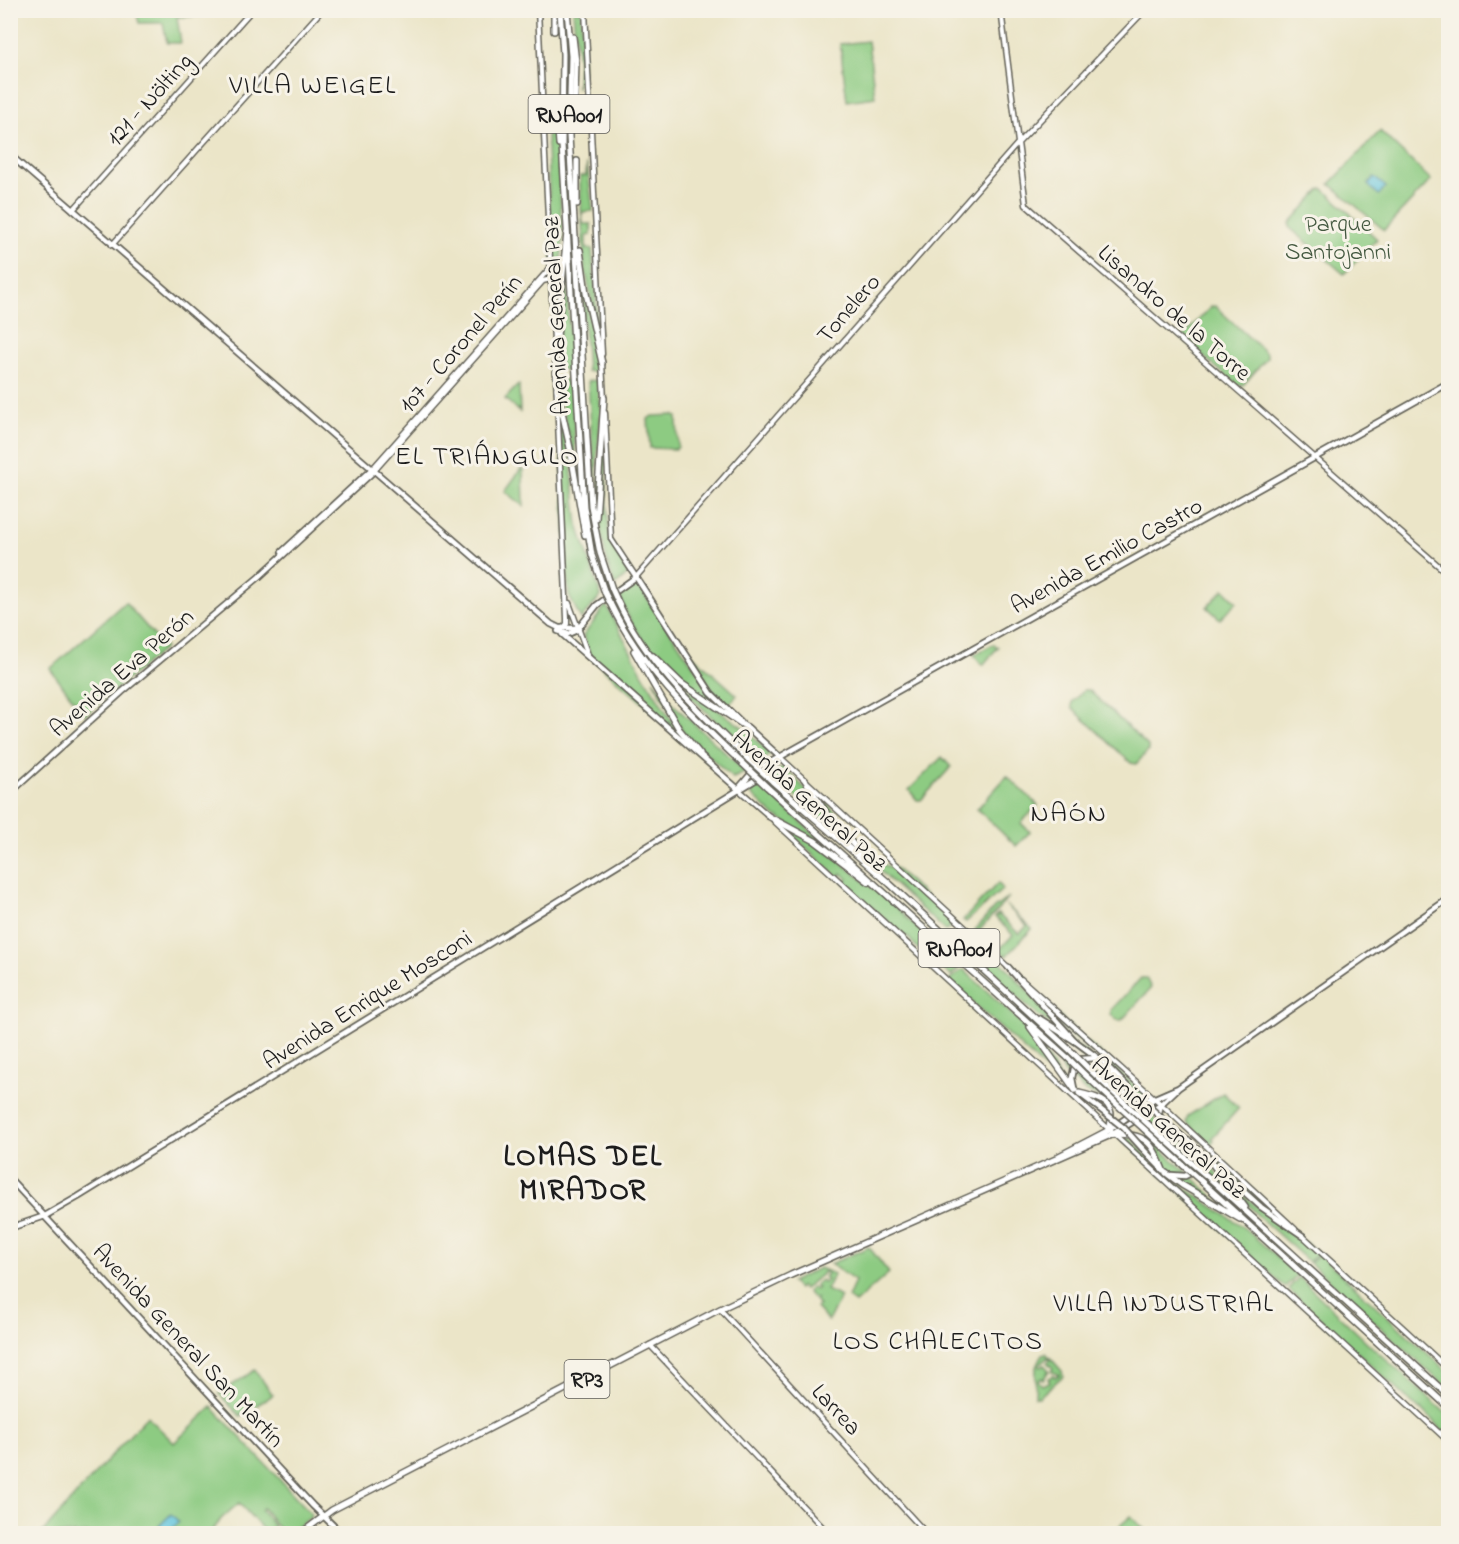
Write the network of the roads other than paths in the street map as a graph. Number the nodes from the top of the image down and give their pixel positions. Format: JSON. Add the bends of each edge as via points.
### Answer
{"nodes":[{"id":1,"x":252,"y":10,"type":"edge"},
{"id":2,"x":322,"y":10,"type":"edge"},
{"id":3,"x":538,"y":10,"type":"edge"},
{"id":4,"x":554,"y":10,"type":"edge"},
{"id":5,"x":560,"y":10,"type":"edge"},
{"id":6,"x":568,"y":10,"type":"edge"},
{"id":7,"x":585,"y":10,"type":"edge"},
{"id":8,"x":1001,"y":10,"type":"edge"},
{"id":9,"x":1145,"y":10,"type":"edge"},
{"id":10,"x":554,"y":31,"type":"dead end"},
{"id":11,"x":575,"y":98,"type":"dead end"},
{"id":12,"x":556,"y":101,"type":"dead end"},
{"id":13,"x":1017,"y":143,"type":"junction"},
{"id":14,"x":10,"y":155,"type":"edge"},
{"id":15,"x":577,"y":160,"type":"dead end"},
{"id":16,"x":565,"y":171,"type":"junction"},
{"id":17,"x":73,"y":210,"type":"junction"},
{"id":18,"x":576,"y":220,"type":"junction"},
{"id":19,"x":568,"y":222,"type":"junction"},
{"id":20,"x":112,"y":245,"type":"junction"},
{"id":21,"x":550,"y":268,"type":"junction"},
{"id":22,"x":551,"y":279,"type":"junction"},
{"id":23,"x":555,"y":357,"type":"junction"},
{"id":24,"x":602,"y":363,"type":"junction"},
{"id":25,"x":1449,"y":383,"type":"edge"},
{"id":26,"x":557,"y":389,"type":"joint"},
{"id":27,"x":604,"y":398,"type":"junction"},
{"id":28,"x":560,"y":415,"type":"junction"},
{"id":29,"x":1315,"y":458,"type":"junction"},
{"id":30,"x":374,"y":469,"type":"junction"},
{"id":31,"x":600,"y":553,"type":"junction"},
{"id":32,"x":592,"y":555,"type":"junction"},
{"id":33,"x":1449,"y":574,"type":"edge"},
{"id":34,"x":636,"y":577,"type":"junction"},
{"id":35,"x":567,"y":599,"type":"junction"},
{"id":36,"x":579,"y":628,"type":"junction"},
{"id":37,"x":560,"y":630,"type":"junction"},
{"id":38,"x":627,"y":636,"type":"junction"},
{"id":39,"x":639,"y":641,"type":"junction"},
{"id":40,"x":589,"y":659,"type":"junction"},
{"id":41,"x":749,"y":729,"type":"junction"},
{"id":42,"x":699,"y":754,"type":"junction"},
{"id":43,"x":781,"y":758,"type":"junction"},
{"id":44,"x":762,"y":767,"type":"dead end"},
{"id":45,"x":767,"y":771,"type":"dead end"},
{"id":46,"x":750,"y":775,"type":"dead end"},
{"id":47,"x":755,"y":780,"type":"dead end"},
{"id":48,"x":805,"y":780,"type":"junction"},
{"id":49,"x":738,"y":789,"type":"junction"},
{"id":50,"x":10,"y":793,"type":"edge"},
{"id":51,"x":768,"y":816,"type":"junction"},
{"id":52,"x":890,"y":884,"type":"junction"},
{"id":53,"x":891,"y":897,"type":"junction"},
{"id":54,"x":1449,"y":899,"type":"edge"},
{"id":55,"x":1008,"y":967,"type":"junction"},
{"id":56,"x":1029,"y":1012,"type":"junction"},
{"id":57,"x":1022,"y":1016,"type":"junction"},
{"id":58,"x":1075,"y":1041,"type":"junction"},
{"id":59,"x":1102,"y":1061,"type":"junction"},
{"id":60,"x":1108,"y":1066,"type":"junction"},
{"id":61,"x":1178,"y":1088,"type":"junction"},
{"id":62,"x":1077,"y":1091,"type":"junction"},
{"id":63,"x":1155,"y":1098,"type":"junction"},
{"id":64,"x":1161,"y":1104,"type":"junction"},
{"id":65,"x":1111,"y":1132,"type":"junction"},
{"id":66,"x":1191,"y":1142,"type":"junction"},
{"id":67,"x":1196,"y":1146,"type":"junction"},
{"id":68,"x":1211,"y":1162,"type":"junction"},
{"id":69,"x":1165,"y":1172,"type":"junction"},
{"id":70,"x":10,"y":1179,"type":"edge"},
{"id":71,"x":45,"y":1216,"type":"junction"},
{"id":72,"x":1258,"y":1222,"type":"junction"},
{"id":73,"x":10,"y":1228,"type":"edge"},
{"id":74,"x":1254,"y":1228,"type":"junction"},
{"id":75,"x":1304,"y":1236,"type":"junction"},
{"id":76,"x":720,"y":1310,"type":"junction"},
{"id":77,"x":650,"y":1345,"type":"junction"},
{"id":78,"x":1449,"y":1369,"type":"edge"},
{"id":79,"x":1449,"y":1395,"type":"edge"},
{"id":80,"x":1449,"y":1407,"type":"edge"},
{"id":81,"x":1449,"y":1441,"type":"edge"},
{"id":82,"x":323,"y":1515,"type":"junction"},
{"id":83,"x":300,"y":1533,"type":"edge"},
{"id":84,"x":342,"y":1533,"type":"edge"},
{"id":85,"x":829,"y":1533,"type":"edge"},
{"id":86,"x":927,"y":1533,"type":"edge"}],
"edges":[{"from":1,"to":17,"type":"street","name":"121 - Nölting"},
{"from":2,"to":20,"type":"street"},
{"from":3,"to":21,"type":"street"},
{"from":4,"to":10,"type":"highway"},
{"from":5,"to":16,"type":"highway","name":"Avenida General Paz","number":"RNA001"},
{"from":6,"to":11,"type":"highway","via":[[576,62]]},
{"from":6,"to":18,"type":"highway","name":"Avenida General Paz","number":"RNA001","via":[[568,125]]},
{"from":7,"to":24,"type":"street","name":"Avenida General Paz"},
{"from":8,"to":13,"type":"street","name":"Lisandro de la Torre"},
{"from":9,"to":13,"type":"street","name":"Tonelero"},
{"from":12,"to":16,"type":"highway"},
{"from":13,"to":29,"type":"street","name":"Lisandro de la Torre","via":[[1026,205]]},
{"from":13,"to":34,"type":"street","name":"Tonelero"},
{"from":14,"to":17,"type":"main road"},
{"from":15,"to":18,"type":"highway"},
{"from":16,"to":19,"type":"highway","name":"Avenida General Paz","number":"RNA001"},
{"from":17,"to":20,"type":"main road"},
{"from":18,"to":24,"type":"highway","via":[[586,293]]},
{"from":18,"to":31,"type":"highway","name":"Avenida General Paz","number":"RNA001","via":[[591,506]]},
{"from":19,"to":23,"type":"highway"},
{"from":19,"to":32,"type":"highway","name":"Avenida General Paz","number":"RNA001","via":[[584,507]]},
{"from":20,"to":30,"type":"main road"},
{"from":21,"to":22,"type":"street"},
{"from":21,"to":30,"type":"street","name":"107 - Coronel Perín"},
{"from":22,"to":23,"type":"street"},
{"from":22,"to":30,"type":"street","name":"107 - Coronel Perín","via":[[543,282],[499,329]]},
{"from":23,"to":26,"type":"street"},
{"from":24,"to":27,"type":"street","name":"Avenida General Paz"},
{"from":25,"to":29,"type":"main road","name":"Avenida Emilio Castro"},
{"from":26,"to":28,"type":"highway"},
{"from":27,"to":31,"type":"highway","via":[[596,507]]},
{"from":27,"to":34,"type":"street","name":"Avenida General Paz","via":[[612,539]]},
{"from":28,"to":32,"type":"highway"},
{"from":28,"to":35,"type":"street"},
{"from":29,"to":33,"type":"street","name":"Lisandro de la Torre"},
{"from":29,"to":43,"type":"main road","name":"Avenida Emilio Castro"},
{"from":30,"to":37,"type":"main road"},
{"from":30,"to":50,"type":"main road","name":"Avenida Eva Perón"},
{"from":31,"to":39,"type":"highway","name":"Avenida General Paz","number":"RNA001","bridge":true,"via":[[612,589]]},
{"from":32,"to":38,"type":"highway","name":"Avenida General Paz","number":"RNA001","bridge":true,"via":[[605,593]]},
{"from":34,"to":36,"type":"main road","name":"Tonelero","via":[[597,605]]},
{"from":34,"to":41,"type":"main road","name":"Avenida General Paz","via":[[711,693]]},
{"from":35,"to":36,"type":"street"},
{"from":35,"to":37,"type":"street","via":[[567,622]]},
{"from":36,"to":37,"type":"main road"},
{"from":36,"to":40,"type":"street"},
{"from":37,"to":40,"type":"main road","name":"Avenida General Paz"},
{"from":38,"to":42,"type":"highway","via":[[679,729]]},
{"from":38,"to":53,"type":"highway","name":"Avenida General Paz","number":"RNA001","bridge":true,"via":[[664,687],[766,786]]},
{"from":39,"to":41,"type":"highway","via":[[681,682]]},
{"from":39,"to":52,"type":"highway","name":"Avenida General Paz","number":"RNA001","bridge":true,"via":[[671,683],[749,760]]},
{"from":40,"to":42,"type":"main road","name":"Avenida General Paz"},
{"from":41,"to":43,"type":"main road","name":"Avenida General Paz"},
{"from":42,"to":49,"type":"main road","name":"Avenida General Paz"},
{"from":43,"to":44,"type":"main road","name":"Avenida Emilio Castro"},
{"from":43,"to":45,"type":"main road","name":"Avenida Emilio Castro"},
{"from":43,"to":48,"type":"street","name":"Avenida General Paz"},
{"from":46,"to":49,"type":"main road"},
{"from":47,"to":49,"type":"main road"},
{"from":48,"to":52,"type":"highway","via":[[828,816]]},
{"from":48,"to":55,"type":"street","name":"Avenida General Paz"},
{"from":49,"to":51,"type":"street","name":"Avenida General Paz"},
{"from":49,"to":71,"type":"main road","name":"Avenida Enrique Mosconi"},
{"from":51,"to":53,"type":"highway","via":[[816,841]]},
{"from":51,"to":65,"type":"street","name":"Avenida General Paz"},
{"from":52,"to":56,"type":"highway","name":"Avenida General Paz","number":"RNA001"},
{"from":53,"to":57,"type":"highway","name":"Avenida General Paz","number":"RNA001"},
{"from":54,"to":61,"type":"main road"},
{"from":55,"to":58,"type":"main road"},
{"from":55,"to":63,"type":"street","name":"Avenida General Paz"},
{"from":56,"to":58,"type":"highway"},
{"from":56,"to":72,"type":"highway","name":"Avenida General Paz","number":"RNA001","bridge":true},
{"from":57,"to":62,"type":"highway"},
{"from":57,"to":74,"type":"highway","name":"Avenida General Paz","number":"RNA001","bridge":true},
{"from":58,"to":59,"type":"main road"},
{"from":59,"to":60,"type":"main road"},
{"from":59,"to":62,"type":"main road","via":[[1089,1057],[1077,1062],[1072,1072]]},
{"from":60,"to":63,"type":"main road","via":[[1124,1095],[1134,1099]]},
{"from":60,"to":66,"type":"main road","bridge":true},
{"from":61,"to":63,"type":"main road"},
{"from":61,"to":64,"type":"main road"},
{"from":62,"to":65,"type":"highway","via":[[1109,1105]]},
{"from":62,"to":69,"type":"main road","bridge":true,"via":[[1124,1128]]},
{"from":63,"to":64,"type":"street","name":"Avenida General Paz"},
{"from":63,"to":65,"type":"main road"},
{"from":64,"to":65,"type":"main road"},
{"from":64,"to":66,"type":"main road","via":[[1158,1116],[1162,1128]]},
{"from":64,"to":75,"type":"street","name":"Avenida General Paz"},
{"from":65,"to":69,"type":"highway","via":[[1143,1137]]},
{"from":65,"to":76,"type":"highway","number":"RP3"},
{"from":65,"to":81,"type":"street","name":"Avenida General Paz"},
{"from":66,"to":67,"type":"main road"},
{"from":67,"to":68,"type":"main road"},
{"from":67,"to":69,"type":"main road","via":[[1198,1159],[1193,1172],[1179,1177]]},
{"from":68,"to":72,"type":"highway"},
{"from":68,"to":75,"type":"main road","via":[[1240,1191]]},
{"from":69,"to":74,"type":"highway"},
{"from":70,"to":71,"type":"main road","name":"Avenida General San Martín"},
{"from":71,"to":73,"type":"main road","name":"Avenida Enrique Mosconi"},
{"from":71,"to":82,"type":"main road","name":"Avenida General San Martín"},
{"from":72,"to":79,"type":"highway","name":"Avenida General Paz","number":"RNA001"},
{"from":74,"to":80,"type":"highway","name":"Avenida General Paz","number":"RNA001"},
{"from":75,"to":78,"type":"street","name":"Avenida General Paz"},
{"from":76,"to":77,"type":"highway","number":"RP3"},
{"from":76,"to":86,"type":"street","name":"Larrea"},
{"from":77,"to":82,"type":"highway","number":"RP3"},
{"from":77,"to":85,"type":"street"},
{"from":82,"to":83,"type":"highway","number":"RP3"},
{"from":82,"to":84,"type":"main road","name":"Avenida General San Martín"}]}
